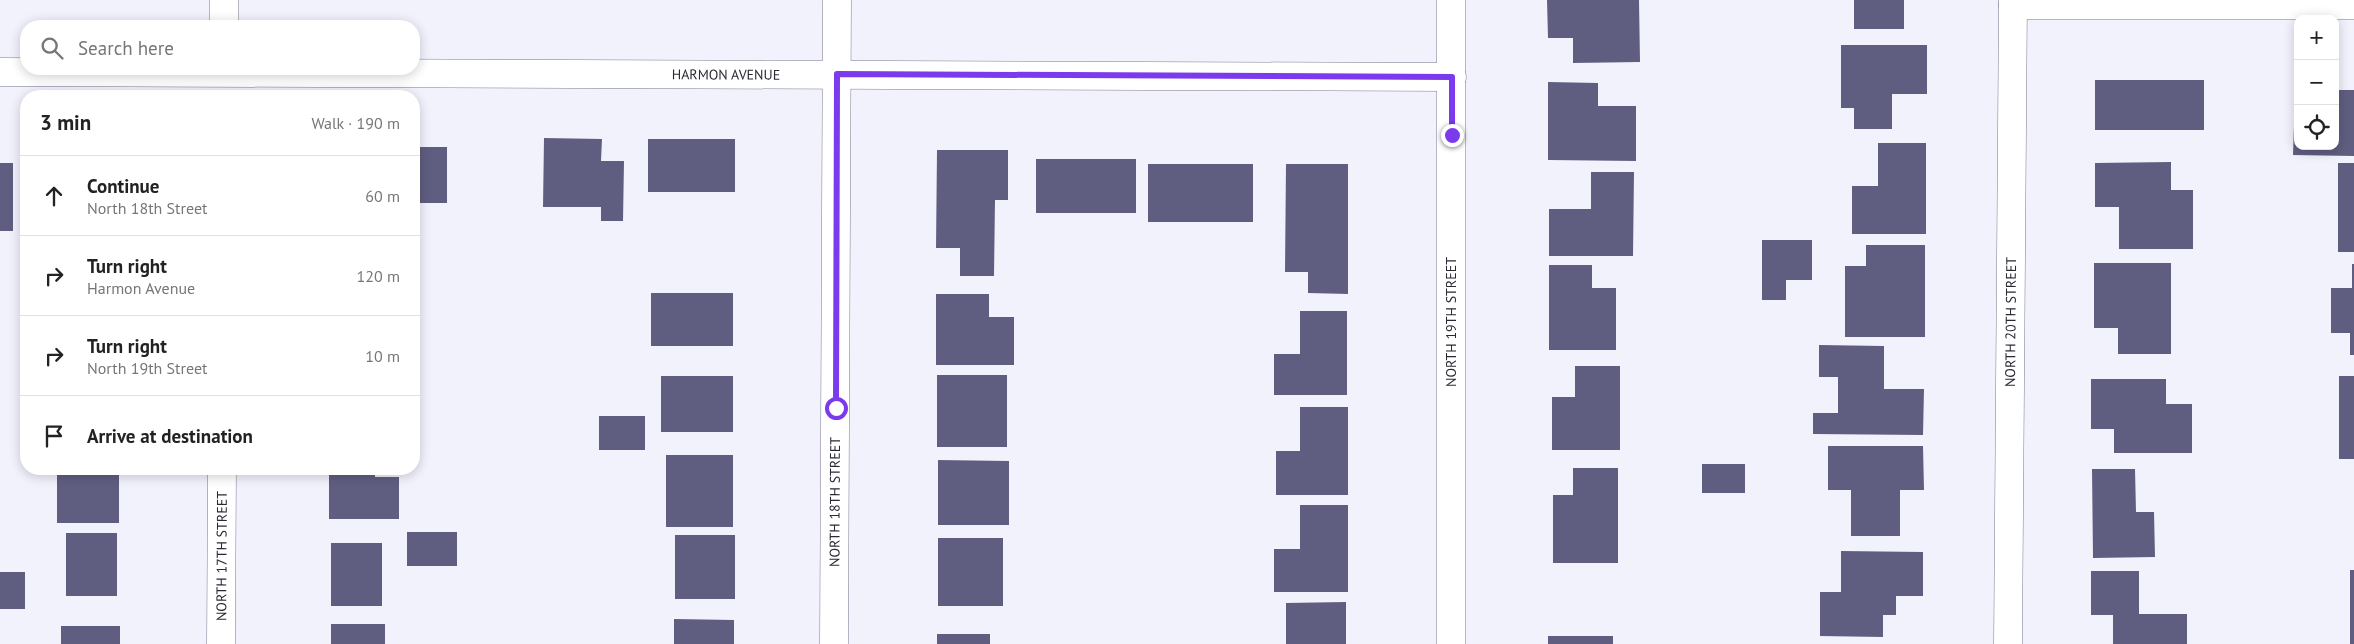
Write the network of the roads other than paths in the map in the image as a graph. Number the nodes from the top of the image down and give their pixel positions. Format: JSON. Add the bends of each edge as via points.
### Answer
{"nodes":[{"id":1,"x":224,"y":0,"type":"edge"},
{"id":2,"x":837,"y":0,"type":"edge"},
{"id":3,"x":1451,"y":0,"type":"edge"},
{"id":4,"x":2014,"y":2,"type":"edge"},
{"id":5,"x":2354,"y":5,"type":"edge"},
{"id":6,"x":224,"y":20,"type":"edge"},
{"id":7,"x":0,"y":72,"type":"edge"},
{"id":8,"x":20,"y":73,"type":"edge"},
{"id":9,"x":837,"y":74,"type":"junction"},
{"id":10,"x":84,"y":75,"type":"edge"},
{"id":11,"x":1452,"y":77,"type":"junction"},
{"id":12,"x":224,"y":80,"type":"edge"},
{"id":13,"x":222,"y":475,"type":"edge"},
{"id":14,"x":221,"y":644,"type":"edge"},
{"id":15,"x":834,"y":644,"type":"edge"},
{"id":16,"x":1451,"y":644,"type":"edge"},
{"id":17,"x":2008,"y":644,"type":"edge"}],
"edges":[{"from":1,"to":6,"type":"street"},
{"from":2,"to":9,"type":"street","name":"NORTH 18TH STREET"},
{"from":3,"to":11,"type":"street","name":"NORTH 19TH STREET"},
{"from":4,"to":5,"type":"street"},
{"from":4,"to":17,"type":"street","name":"NORTH 20TH STREET"},
{"from":7,"to":8,"type":"street","name":"HARMON AVENUE"},
{"from":9,"to":11,"type":"street","name":"HARMON AVENUE"},
{"from":9,"to":12,"type":"street","name":"HARMON AVENUE"},
{"from":9,"to":15,"type":"street","name":"NORTH 18TH STREET"},
{"from":10,"to":12,"type":"street","name":"HARMON AVENUE"},
{"from":11,"to":16,"type":"street","name":"NORTH 19TH STREET"},
{"from":13,"to":14,"type":"street","name":"NORTH 17TH STREET"}]}
